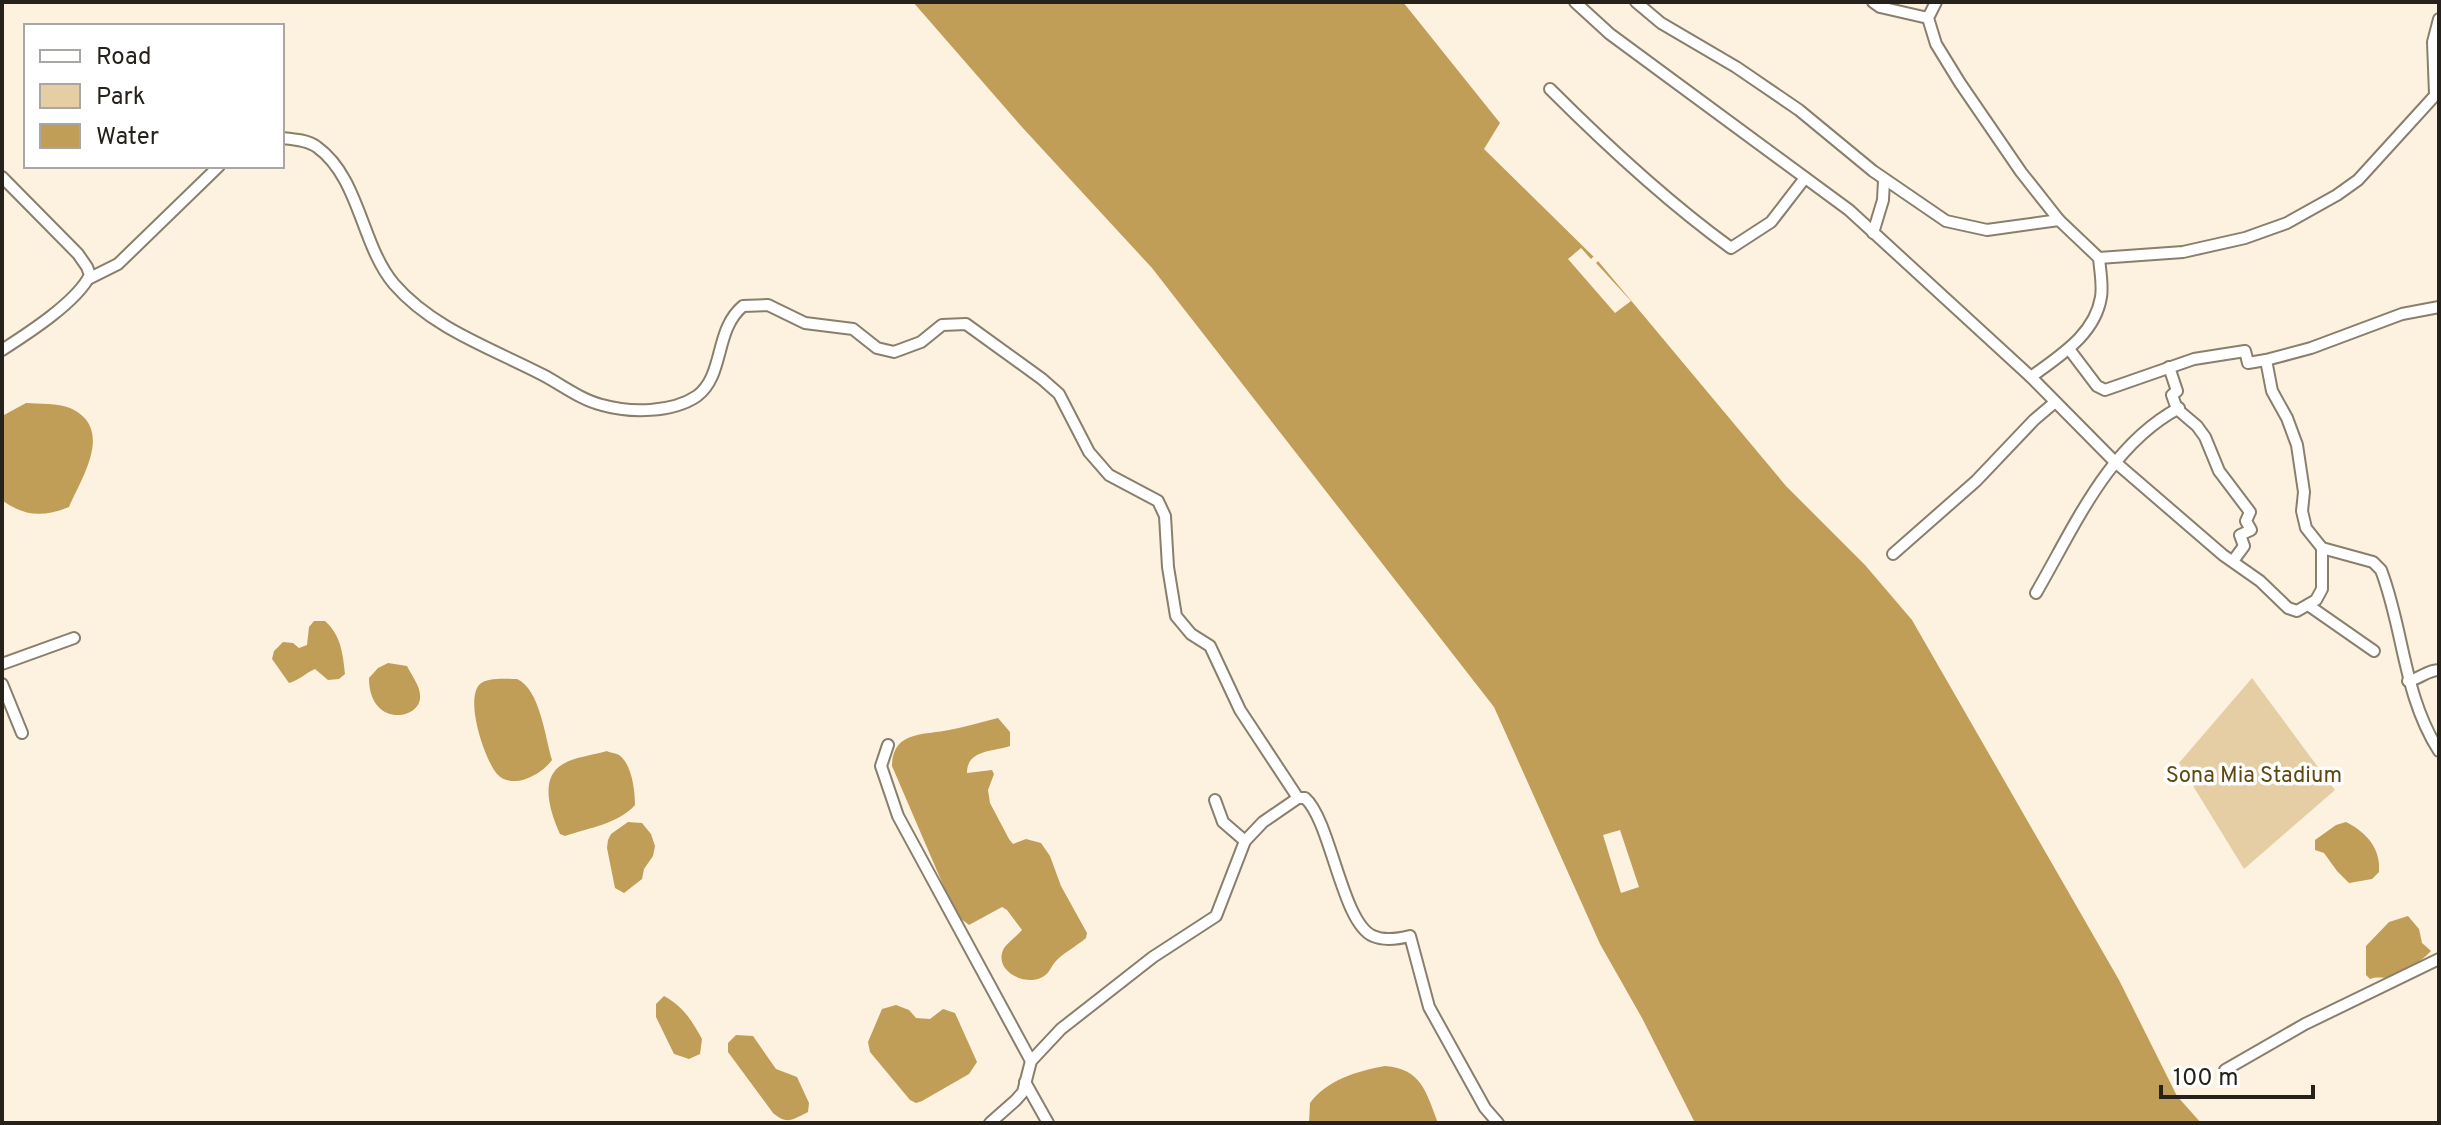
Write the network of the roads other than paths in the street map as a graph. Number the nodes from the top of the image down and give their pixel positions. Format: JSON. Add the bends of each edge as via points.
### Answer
{"nodes":[{"id":1,"x":1575,"y":2,"type":"edge"},
{"id":2,"x":1636,"y":2,"type":"edge"},
{"id":3,"x":1873,"y":2,"type":"edge"},
{"id":4,"x":1936,"y":2,"type":"edge"},
{"id":5,"x":1928,"y":18,"type":"junction"},
{"id":6,"x":2439,"y":19,"type":"edge"},
{"id":7,"x":1550,"y":89,"type":"dead end"},
{"id":8,"x":2437,"y":93,"type":"edge"},
{"id":9,"x":284,"y":139,"type":"edge"},
{"id":10,"x":217,"y":168,"type":"edge"},
{"id":11,"x":2,"y":177,"type":"edge"},
{"id":12,"x":1805,"y":178,"type":"junction"},
{"id":13,"x":1884,"y":180,"type":"junction"},
{"id":14,"x":2059,"y":220,"type":"junction"},
{"id":15,"x":1873,"y":233,"type":"junction"},
{"id":16,"x":2099,"y":258,"type":"junction"},
{"id":17,"x":88,"y":279,"type":"junction"},
{"id":18,"x":2439,"y":307,"type":"edge"},
{"id":19,"x":2069,"y":349,"type":"junction"},
{"id":20,"x":2,"y":350,"type":"edge"},
{"id":21,"x":2271,"y":359,"type":"junction"},
{"id":22,"x":2169,"y":367,"type":"junction"},
{"id":23,"x":2031,"y":377,"type":"junction"},
{"id":24,"x":2054,"y":403,"type":"junction"},
{"id":25,"x":2179,"y":408,"type":"junction"},
{"id":26,"x":2114,"y":461,"type":"junction"},
{"id":27,"x":2322,"y":548,"type":"junction"},
{"id":28,"x":1893,"y":554,"type":"dead end"},
{"id":29,"x":2233,"y":561,"type":"junction"},
{"id":30,"x":2036,"y":593,"type":"dead end"},
{"id":31,"x":2308,"y":605,"type":"junction"},
{"id":32,"x":74,"y":638,"type":"dead end"},
{"id":33,"x":2374,"y":651,"type":"dead end"},
{"id":34,"x":2,"y":664,"type":"edge"},
{"id":35,"x":2439,"y":670,"type":"edge"},
{"id":36,"x":2408,"y":681,"type":"junction"},
{"id":37,"x":2,"y":684,"type":"edge"},
{"id":38,"x":22,"y":733,"type":"dead end"},
{"id":39,"x":888,"y":745,"type":"dead end"},
{"id":40,"x":2439,"y":751,"type":"edge"},
{"id":41,"x":1298,"y":798,"type":"junction"},
{"id":42,"x":1215,"y":800,"type":"dead end"},
{"id":43,"x":1245,"y":841,"type":"junction"},
{"id":44,"x":2439,"y":959,"type":"edge"},
{"id":45,"x":1031,"y":1061,"type":"junction"},
{"id":46,"x":2225,"y":1070,"type":"dead end"},
{"id":47,"x":1025,"y":1082,"type":"junction"},
{"id":48,"x":990,"y":1123,"type":"edge"},
{"id":49,"x":1048,"y":1123,"type":"edge"},
{"id":50,"x":1498,"y":1123,"type":"edge"}],
"edges":[{"from":1,"to":12,"type":"street","via":[[1610,34]]},
{"from":2,"to":13,"type":"street","via":[[1799,110]]},
{"from":3,"to":5,"type":"street"},
{"from":4,"to":5,"type":"street"},
{"from":5,"to":14,"type":"street","via":[[1936,44],[1960,83]]},
{"from":6,"to":8,"type":"street","via":[[2433,42]]},
{"from":7,"to":12,"type":"street","via":[[1607,146],[1731,248],[1771,222]]},
{"from":8,"to":16,"type":"street","via":[[2358,180],[2287,223],[2183,252]]},
{"from":9,"to":41,"type":"street","via":[[317,147],[331,163],[358,208],[383,267],[408,299],[465,338],[594,403],[670,408],[699,394],[716,366],[725,329],[743,306],[768,305],[805,323],[853,329],[877,348],[894,352],[921,342],[942,325],[966,324],[1059,394],[1089,452],[1109,475],[1158,501],[1165,516],[1176,616],[1210,646],[1240,710]]},
{"from":10,"to":17,"type":"street","via":[[118,264]]},
{"from":11,"to":17,"type":"street","via":[[78,254]]},
{"from":12,"to":15,"type":"street"},
{"from":13,"to":14,"type":"street","via":[[1946,221],[1987,230]]},
{"from":13,"to":15,"type":"street"},
{"from":14,"to":16,"type":"street"},
{"from":15,"to":23,"type":"street"},
{"from":16,"to":19,"type":"street","via":[[2102,297],[2090,327]]},
{"from":17,"to":20,"type":"street","via":[[68,301]]},
{"from":18,"to":21,"type":"street","via":[[2402,314]]},
{"from":19,"to":22,"type":"street","via":[[2105,390]]},
{"from":19,"to":23,"type":"street"},
{"from":21,"to":22,"type":"street","via":[[2248,363],[2242,351]]},
{"from":21,"to":27,"type":"street","via":[[2272,391],[2297,445],[2306,528]]},
{"from":22,"to":25,"type":"street"},
{"from":23,"to":24,"type":"street"},
{"from":24,"to":26,"type":"street"},
{"from":24,"to":28,"type":"street"},
{"from":25,"to":26,"type":"street","via":[[2146,429]]},
{"from":25,"to":29,"type":"street","via":[[2205,437],[2219,471],[2250,512],[2246,521],[2251,530],[2240,535],[2244,546]]},
{"from":26,"to":29,"type":"street"},
{"from":26,"to":30,"type":"street"},
{"from":27,"to":31,"type":"street","via":[[2322,589]]},
{"from":27,"to":36,"type":"street","via":[[2373,562],[2381,570]]},
{"from":29,"to":31,"type":"street","via":[[2288,608],[2297,611]]},
{"from":31,"to":33,"type":"street"},
{"from":32,"to":34,"type":"street"},
{"from":35,"to":36,"type":"street"},
{"from":36,"to":40,"type":"street"},
{"from":37,"to":38,"type":"street"},
{"from":39,"to":45,"type":"street","via":[[881,766],[898,816]]},
{"from":41,"to":43,"type":"street"},
{"from":41,"to":50,"type":"street","via":[[1305,798],[1317,814],[1334,865],[1369,935],[1410,936],[1429,1007]]},
{"from":42,"to":43,"type":"street","via":[[1223,822]]},
{"from":43,"to":45,"type":"street","via":[[1216,916],[1087,1008]]},
{"from":44,"to":46,"type":"street"},
{"from":45,"to":47,"type":"street"},
{"from":47,"to":48,"type":"street","via":[[1023,1092]]},
{"from":47,"to":49,"type":"street"}]}
